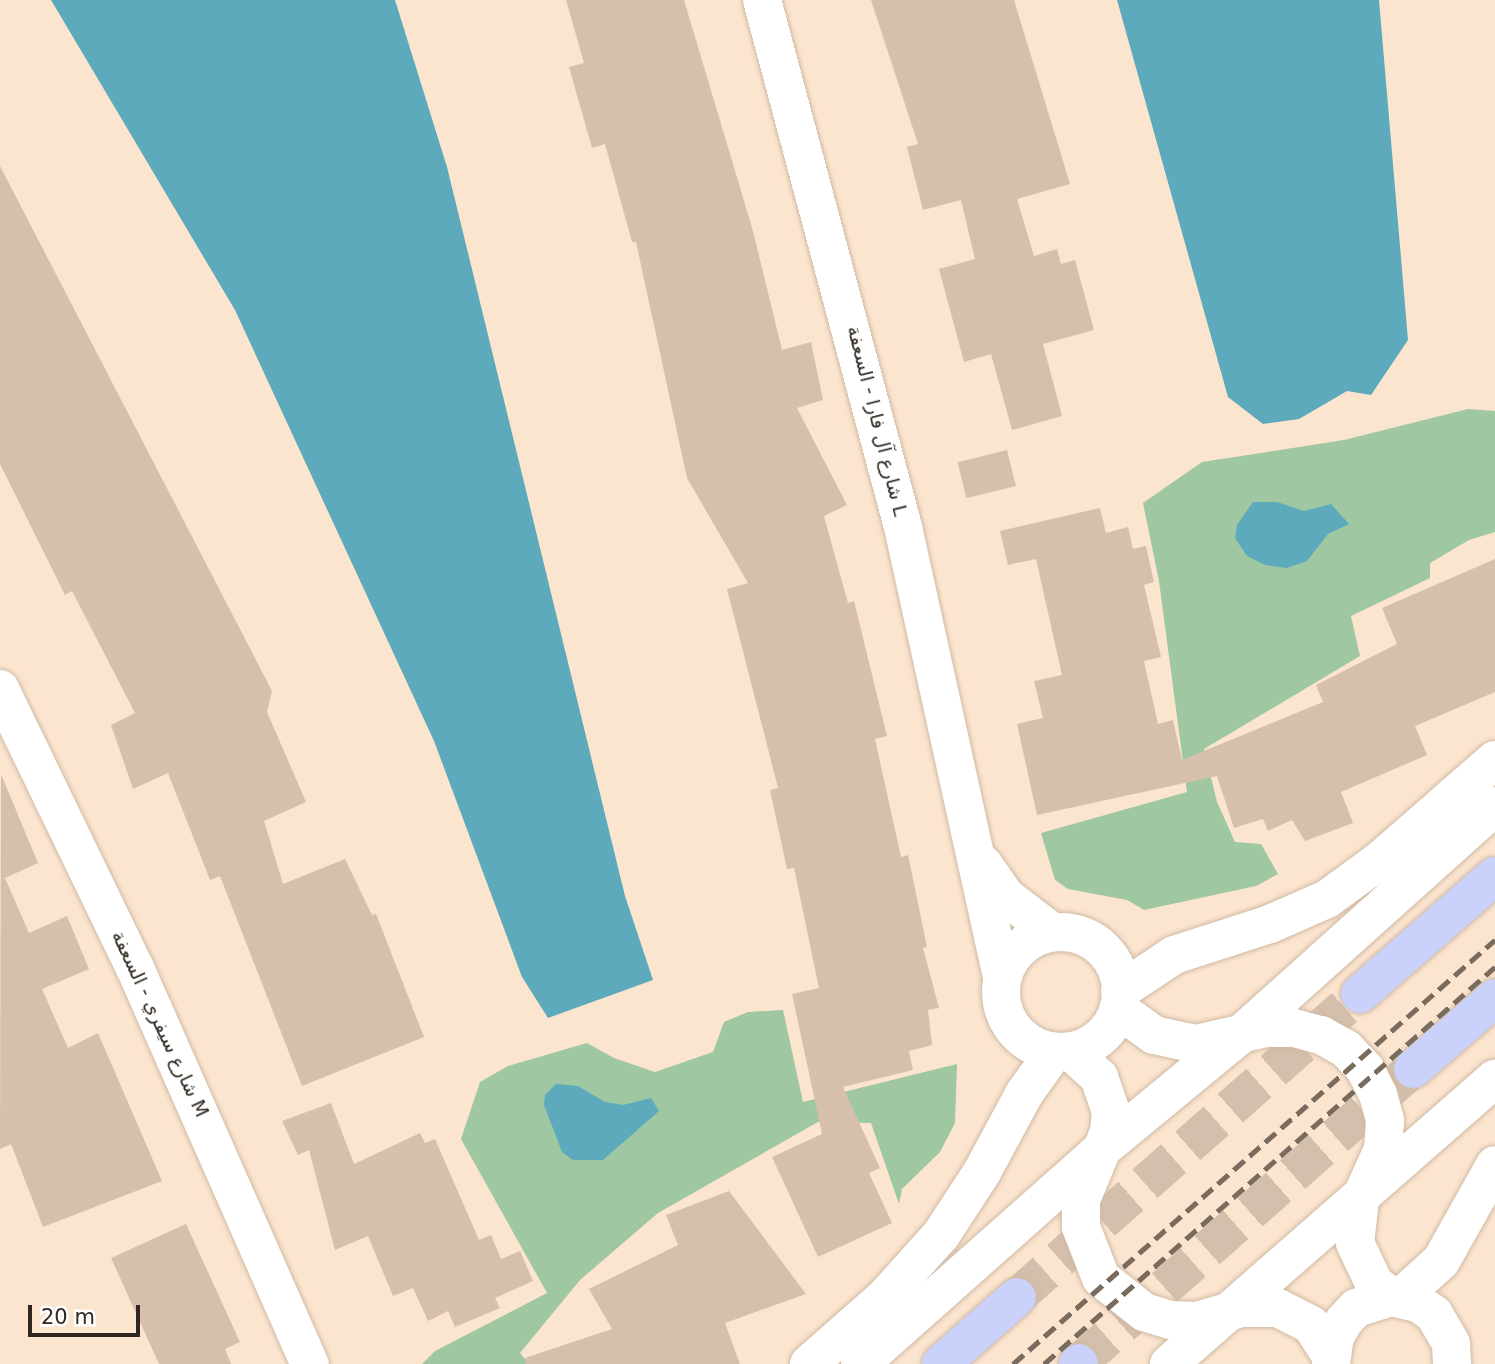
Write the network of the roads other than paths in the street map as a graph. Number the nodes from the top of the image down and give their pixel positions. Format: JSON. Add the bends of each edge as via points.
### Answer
{"nodes":[{"id":1,"x":762,"y":0,"type":"edge"},
{"id":2,"x":0,"y":689,"type":"edge"},
{"id":3,"x":1495,"y":760,"type":"edge"},
{"id":4,"x":1495,"y":806,"type":"edge"},
{"id":5,"x":975,"y":847,"type":"junction"},
{"id":6,"x":1495,"y":876,"type":"edge"},
{"id":7,"x":1052,"y":932,"type":"junction"},
{"id":8,"x":1099,"y":946,"type":"junction"},
{"id":9,"x":1194,"y":947,"type":"junction"},
{"id":10,"x":1002,"y":976,"type":"junction"},
{"id":11,"x":1360,"y":994,"type":"tunnel mouth"},
{"id":12,"x":1495,"y":998,"type":"edge"},
{"id":13,"x":1119,"y":1000,"type":"junction"},
{"id":14,"x":1010,"y":1026,"type":"junction"},
{"id":15,"x":1239,"y":1035,"type":"junction"},
{"id":16,"x":1062,"y":1052,"type":"junction"},
{"id":17,"x":1413,"y":1069,"type":"tunnel mouth"},
{"id":18,"x":1495,"y":1080,"type":"edge"},
{"id":19,"x":999,"y":1138,"type":"junction"},
{"id":20,"x":1102,"y":1149,"type":"junction"},
{"id":21,"x":1495,"y":1165,"type":"edge"},
{"id":22,"x":1360,"y":1200,"type":"junction"},
{"id":23,"x":1460,"y":1230,"type":"junction"},
{"id":24,"x":1017,"y":1297,"type":"tunnel mouth"},
{"id":25,"x":1396,"y":1297,"type":"junction"},
{"id":26,"x":1224,"y":1315,"type":"junction"},
{"id":27,"x":1448,"y":1347,"type":"edge"},
{"id":28,"x":1331,"y":1360,"type":"edge"},
{"id":29,"x":310,"y":1364,"type":"edge"},
{"id":30,"x":809,"y":1364,"type":"edge"},
{"id":31,"x":860,"y":1364,"type":"edge"},
{"id":32,"x":941,"y":1364,"type":"edge"},
{"id":33,"x":1169,"y":1364,"type":"edge"}],
"edges":[{"from":1,"to":5,"type":"street","name":"شارع آل فارا - السعفة L","via":[[900,514]]},
{"from":2,"to":29,"type":"street","name":"شارع سيفري - السعفة M","via":[[135,968]]},
{"from":3,"to":9,"type":"street","via":[[1370,868],[1327,899],[1270,924]]},
{"from":4,"to":15,"type":"street"},
{"from":5,"to":7,"type":"street","name":"شارع آل فارا - السعفة L","via":[[1005,896]]},
{"from":5,"to":10,"type":"street","name":"شارع آل فارا - السعفة L"},
{"from":6,"to":11,"type":"main road"},
{"from":7,"to":8,"type":"street","via":[[1085,937]]},
{"from":7,"to":10,"type":"street","via":[[1020,947]]},
{"from":8,"to":9,"type":"street"},
{"from":8,"to":13,"type":"street","via":[[1114,966]]},
{"from":9,"to":13,"type":"street","via":[[1155,965]]},
{"from":10,"to":14,"type":"street","via":[[1003,1010]]},
{"from":12,"to":17,"type":"main road"},
{"from":13,"to":15,"type":"street","via":[[1135,1024],[1175,1041],[1196,1044]]},
{"from":13,"to":16,"type":"street","via":[[1101,1037]]},
{"from":14,"to":16,"type":"street","via":[[1030,1043]]},
{"from":14,"to":19,"type":"street"},
{"from":15,"to":20,"type":"street"},
{"from":15,"to":22,"type":"street","via":[[1280,1028],[1321,1035],[1346,1049],[1365,1069],[1385,1121],[1375,1176]]},
{"from":16,"to":19,"type":"street"},
{"from":16,"to":20,"type":"street","via":[[1093,1069],[1108,1094],[1109,1132]]},
{"from":18,"to":22,"type":"street"},
{"from":19,"to":30,"type":"street","via":[[963,1205],[915,1267]]},
{"from":20,"to":26,"type":"street","via":[[1081,1200],[1081,1227],[1101,1278],[1144,1312],[1197,1321]]},
{"from":20,"to":31,"type":"street"},
{"from":21,"to":23,"type":"street"},
{"from":22,"to":25,"type":"street","via":[[1355,1243],[1374,1283]]},
{"from":22,"to":26,"type":"street"},
{"from":23,"to":25,"type":"street","via":[[1428,1275]]},
{"from":23,"to":27,"type":"street","via":[[1447,1279]]},
{"from":24,"to":32,"type":"main road"},
{"from":25,"to":27,"type":"street","via":[[1434,1314]]},
{"from":25,"to":28,"type":"street","via":[[1356,1308],[1335,1337]]},
{"from":26,"to":28,"type":"street","via":[[1259,1306],[1278,1308],[1311,1325]]},
{"from":26,"to":33,"type":"street"}]}
